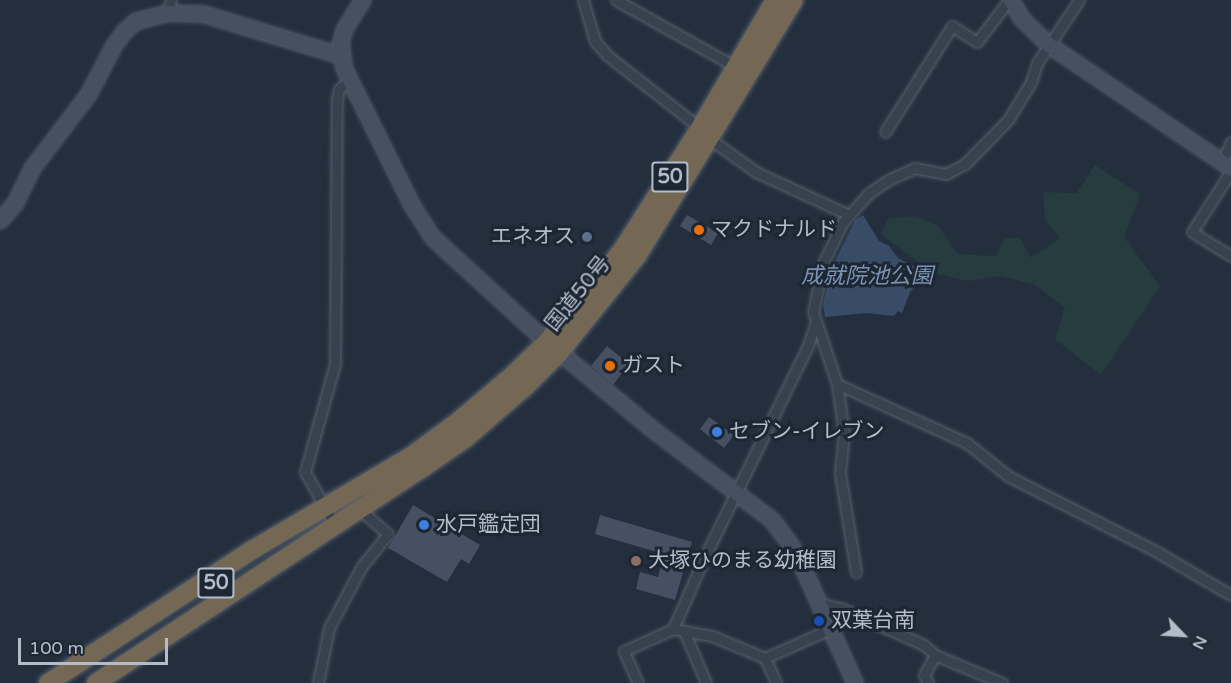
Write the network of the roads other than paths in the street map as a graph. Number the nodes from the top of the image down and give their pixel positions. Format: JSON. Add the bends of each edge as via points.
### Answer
{"nodes":[{"id":1,"x":363,"y":0,"type":"edge"},
{"id":2,"x":583,"y":0,"type":"edge"},
{"id":3,"x":616,"y":0,"type":"edge"},
{"id":4,"x":775,"y":0,"type":"edge"},
{"id":5,"x":794,"y":0,"type":"edge"},
{"id":6,"x":1010,"y":0,"type":"edge"},
{"id":7,"x":1079,"y":0,"type":"edge"},
{"id":8,"x":170,"y":6,"type":"edge"},
{"id":9,"x":1049,"y":45,"type":"junction"},
{"id":10,"x":342,"y":56,"type":"junction"},
{"id":11,"x":736,"y":67,"type":"junction"},
{"id":12,"x":349,"y":80,"type":"junction"},
{"id":13,"x":885,"y":132,"type":"dead end"},
{"id":14,"x":705,"y":134,"type":"junction"},
{"id":15,"x":1231,"y":142,"type":"edge"},
{"id":16,"x":1228,"y":167,"type":"edge"},
{"id":17,"x":849,"y":215,"type":"junction"},
{"id":18,"x":0,"y":221,"type":"edge"},
{"id":19,"x":1231,"y":256,"type":"edge"},
{"id":20,"x":815,"y":324,"type":"junction"},
{"id":21,"x":553,"y":348,"type":"junction"},
{"id":22,"x":837,"y":384,"type":"junction"},
{"id":23,"x":737,"y":493,"type":"junction"},
{"id":24,"x":359,"y":509,"type":"junction"},
{"id":25,"x":331,"y":517,"type":"junction"},
{"id":26,"x":301,"y":523,"type":"junction"},
{"id":27,"x":313,"y":540,"type":"junction"},
{"id":28,"x":856,"y":572,"type":"dead end"},
{"id":29,"x":1231,"y":595,"type":"edge"},
{"id":30,"x":818,"y":603,"type":"junction"},
{"id":31,"x":673,"y":629,"type":"junction"},
{"id":32,"x":830,"y":629,"type":"junction"},
{"id":33,"x":684,"y":631,"type":"junction"},
{"id":34,"x":935,"y":655,"type":"junction"},
{"id":35,"x":765,"y":658,"type":"junction"},
{"id":36,"x":48,"y":683,"type":"edge"},
{"id":37,"x":68,"y":683,"type":"edge"},
{"id":38,"x":96,"y":683,"type":"edge"},
{"id":39,"x":118,"y":683,"type":"edge"},
{"id":40,"x":318,"y":683,"type":"edge"},
{"id":41,"x":638,"y":683,"type":"edge"},
{"id":42,"x":706,"y":683,"type":"edge"},
{"id":43,"x":776,"y":683,"type":"edge"},
{"id":44,"x":855,"y":683,"type":"edge"},
{"id":45,"x":928,"y":683,"type":"edge"},
{"id":46,"x":1002,"y":683,"type":"edge"}],
"edges":[{"from":1,"to":10,"type":"street","via":[[344,31]]},
{"from":2,"to":14,"type":"street","via":[[595,41],[608,56]]},
{"from":3,"to":11,"type":"street"},
{"from":4,"to":11,"type":"highway","name":"国道50号","number":"50"},
{"from":5,"to":14,"type":"highway","name":"国道50号","number":"50"},
{"from":6,"to":9,"type":"street","via":[[1022,19]]},
{"from":6,"to":13,"type":"street","via":[[977,42],[952,26]]},
{"from":7,"to":9,"type":"street"},
{"from":8,"to":10,"type":"street","via":[[216,16]]},
{"from":8,"to":18,"type":"street","via":[[125,31],[89,94],[32,169],[15,204]]},
{"from":9,"to":16,"type":"street"},
{"from":9,"to":17,"type":"street","via":[[1008,120],[965,164],[946,174],[915,168],[907,171],[869,193]]},
{"from":10,"to":12,"type":"street"},
{"from":11,"to":14,"type":"highway","name":"国道50号","number":"50"},
{"from":12,"to":21,"type":"street","via":[[413,207],[433,238]]},
{"from":12,"to":25,"type":"street","via":[[339,90],[337,99],[335,364],[305,472]]},
{"from":14,"to":17,"type":"street","via":[[756,172]]},
{"from":14,"to":21,"type":"highway","name":"国道50号","number":"50"},
{"from":15,"to":16,"type":"street"},
{"from":16,"to":19,"type":"street","via":[[1192,232]]},
{"from":17,"to":20,"type":"street","via":[[824,261],[813,312]]},
{"from":20,"to":22,"type":"street"},
{"from":20,"to":23,"type":"street"},
{"from":21,"to":23,"type":"street"},
{"from":21,"to":24,"type":"highway","name":"国道50号","number":"50","via":[[509,401],[466,438]]},
{"from":21,"to":25,"type":"highway","name":"国道50号","number":"50"},
{"from":22,"to":28,"type":"street","via":[[844,433],[840,473]]},
{"from":22,"to":29,"type":"street","via":[[967,442],[1008,476],[1157,552]]},
{"from":23,"to":30,"type":"street","via":[[781,531],[800,561]]},
{"from":23,"to":31,"type":"street"},
{"from":24,"to":25,"type":"highway","name":"国道50号","number":"50"},
{"from":24,"to":40,"type":"street","via":[[388,534],[362,566],[330,628]]},
{"from":25,"to":26,"type":"highway","name":"国道50号","number":"50"},
{"from":25,"to":27,"type":"highway","name":"国道50号","number":"50"},
{"from":26,"to":36,"type":"highway","via":[[252,550]]},
{"from":26,"to":37,"type":"highway","number":"50"},
{"from":27,"to":38,"type":"highway","number":"50"},
{"from":27,"to":39,"type":"highway","via":[[277,575]]},
{"from":30,"to":32,"type":"street"},
{"from":30,"to":34,"type":"street","via":[[843,609],[924,645]]},
{"from":31,"to":33,"type":"street"},
{"from":31,"to":41,"type":"street","via":[[624,651]]},
{"from":32,"to":35,"type":"street"},
{"from":32,"to":44,"type":"street"},
{"from":33,"to":35,"type":"street","via":[[712,636]]},
{"from":33,"to":42,"type":"street"},
{"from":34,"to":45,"type":"street","via":[[924,675]]},
{"from":34,"to":46,"type":"street"},
{"from":35,"to":43,"type":"street"}]}
